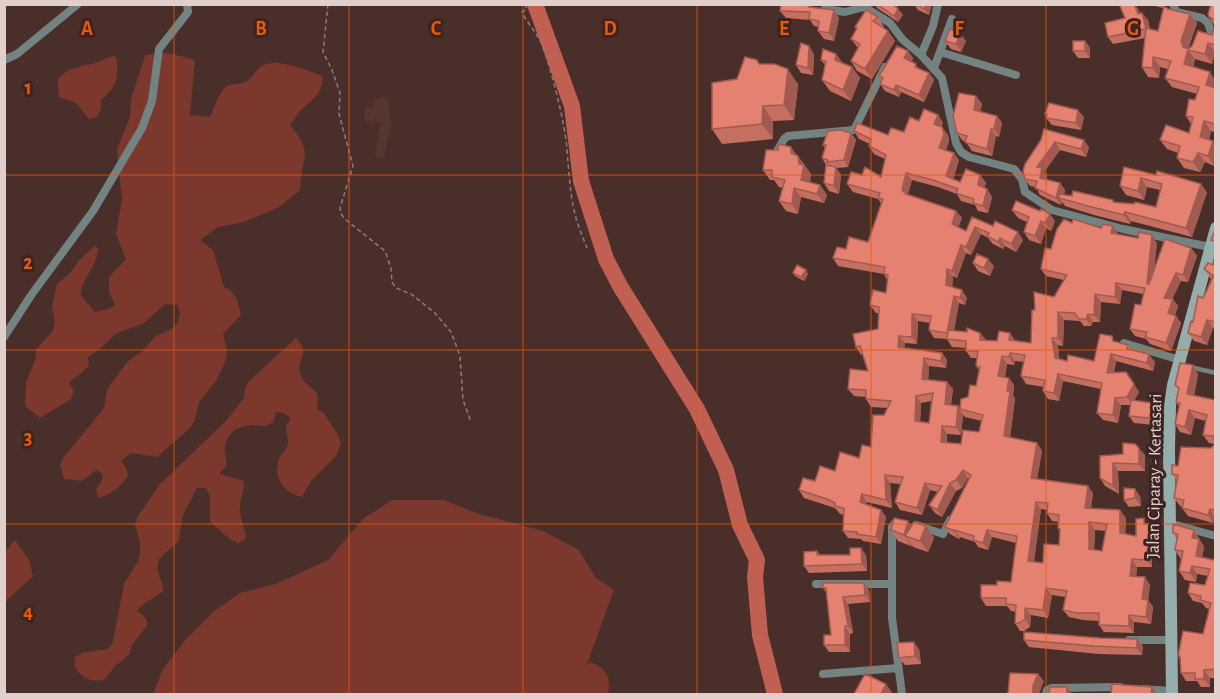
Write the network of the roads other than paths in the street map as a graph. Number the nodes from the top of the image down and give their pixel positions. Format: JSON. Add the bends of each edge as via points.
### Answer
{"nodes":[{"id":1,"x":78,"y":4,"type":"edge"},
{"id":2,"x":187,"y":4,"type":"edge"},
{"id":3,"x":938,"y":4,"type":"edge"},
{"id":4,"x":1173,"y":4,"type":"edge"},
{"id":5,"x":864,"y":6,"type":"edge"},
{"id":6,"x":816,"y":8,"type":"edge"},
{"id":7,"x":952,"y":20,"type":"dead end"},
{"id":8,"x":1213,"y":33,"type":"edge"},
{"id":9,"x":1200,"y":36,"type":"edge"},
{"id":10,"x":903,"y":40,"type":"junction"},
{"id":11,"x":897,"y":49,"type":"edge"},
{"id":12,"x":940,"y":52,"type":"junction"},
{"id":13,"x":921,"y":55,"type":"junction"},
{"id":14,"x":890,"y":59,"type":"edge"},
{"id":15,"x":4,"y":60,"type":"edge"},
{"id":16,"x":934,"y":68,"type":"junction"},
{"id":17,"x":1016,"y":75,"type":"dead end"},
{"id":18,"x":775,"y":154,"type":"edge"},
{"id":19,"x":1215,"y":228,"type":"edge"},
{"id":20,"x":1210,"y":247,"type":"junction"},
{"id":21,"x":4,"y":337,"type":"edge"},
{"id":22,"x":1124,"y":344,"type":"edge"},
{"id":23,"x":1179,"y":362,"type":"junction"},
{"id":24,"x":1215,"y":373,"type":"edge"},
{"id":25,"x":955,"y":509,"type":"edge"},
{"id":26,"x":1169,"y":523,"type":"junction"},
{"id":27,"x":1215,"y":536,"type":"edge"},
{"id":28,"x":816,"y":584,"type":"dead end"},
{"id":29,"x":891,"y":584,"type":"junction"},
{"id":30,"x":1117,"y":639,"type":"edge"},
{"id":31,"x":1171,"y":640,"type":"junction"},
{"id":32,"x":898,"y":668,"type":"junction"},
{"id":33,"x":823,"y":674,"type":"dead end"},
{"id":34,"x":1172,"y":693,"type":"edge"},
{"id":35,"x":902,"y":694,"type":"edge"},
{"id":36,"x":1046,"y":694,"type":"edge"}],
"edges":[{"from":1,"to":15,"type":"street","via":[[18,54]]},
{"from":2,"to":21,"type":"street","via":[[188,12],[159,49],[152,101],[142,128],[93,211]]},
{"from":3,"to":13,"type":"street"},
{"from":4,"to":8,"type":"street","via":[[1176,12],[1205,20]]},
{"from":5,"to":6,"type":"street","via":[[845,12]]},
{"from":5,"to":10,"type":"street","via":[[890,23]]},
{"from":7,"to":12,"type":"street"},
{"from":8,"to":9,"type":"street"},
{"from":10,"to":11,"type":"street"},
{"from":10,"to":13,"type":"street"},
{"from":12,"to":16,"type":"street"},
{"from":12,"to":17,"type":"street"},
{"from":13,"to":16,"type":"street"},
{"from":14,"to":18,"type":"street","via":[[854,130],[788,136]]},
{"from":16,"to":20,"type":"street","via":[[946,90],[956,143],[969,158],[1014,169],[1022,179],[1024,192],[1052,210]]},
{"from":19,"to":20,"type":"main road","name":"Jalan Ciparay - Kertasari"},
{"from":20,"to":23,"type":"main road","name":"Jalan Ciparay - Kertasari"},
{"from":22,"to":23,"type":"street"},
{"from":23,"to":24,"type":"lane"},
{"from":23,"to":26,"type":"main road","name":"Jalan Ciparay - Kertasari","via":[[1171,396],[1174,448]]},
{"from":25,"to":29,"type":"street","via":[[943,534],[896,522],[892,527]]},
{"from":26,"to":27,"type":"street"},
{"from":26,"to":31,"type":"main road","name":"Jalan Ciparay - Kertasari"},
{"from":28,"to":29,"type":"street"},
{"from":29,"to":32,"type":"street"},
{"from":30,"to":31,"type":"street"},
{"from":31,"to":34,"type":"main road","name":"Jalan Ciparay - Kertasari"},
{"from":32,"to":33,"type":"street"},
{"from":32,"to":35,"type":"street"},
{"from":34,"to":36,"type":"street","via":[[1121,687],[1052,688]]}]}
